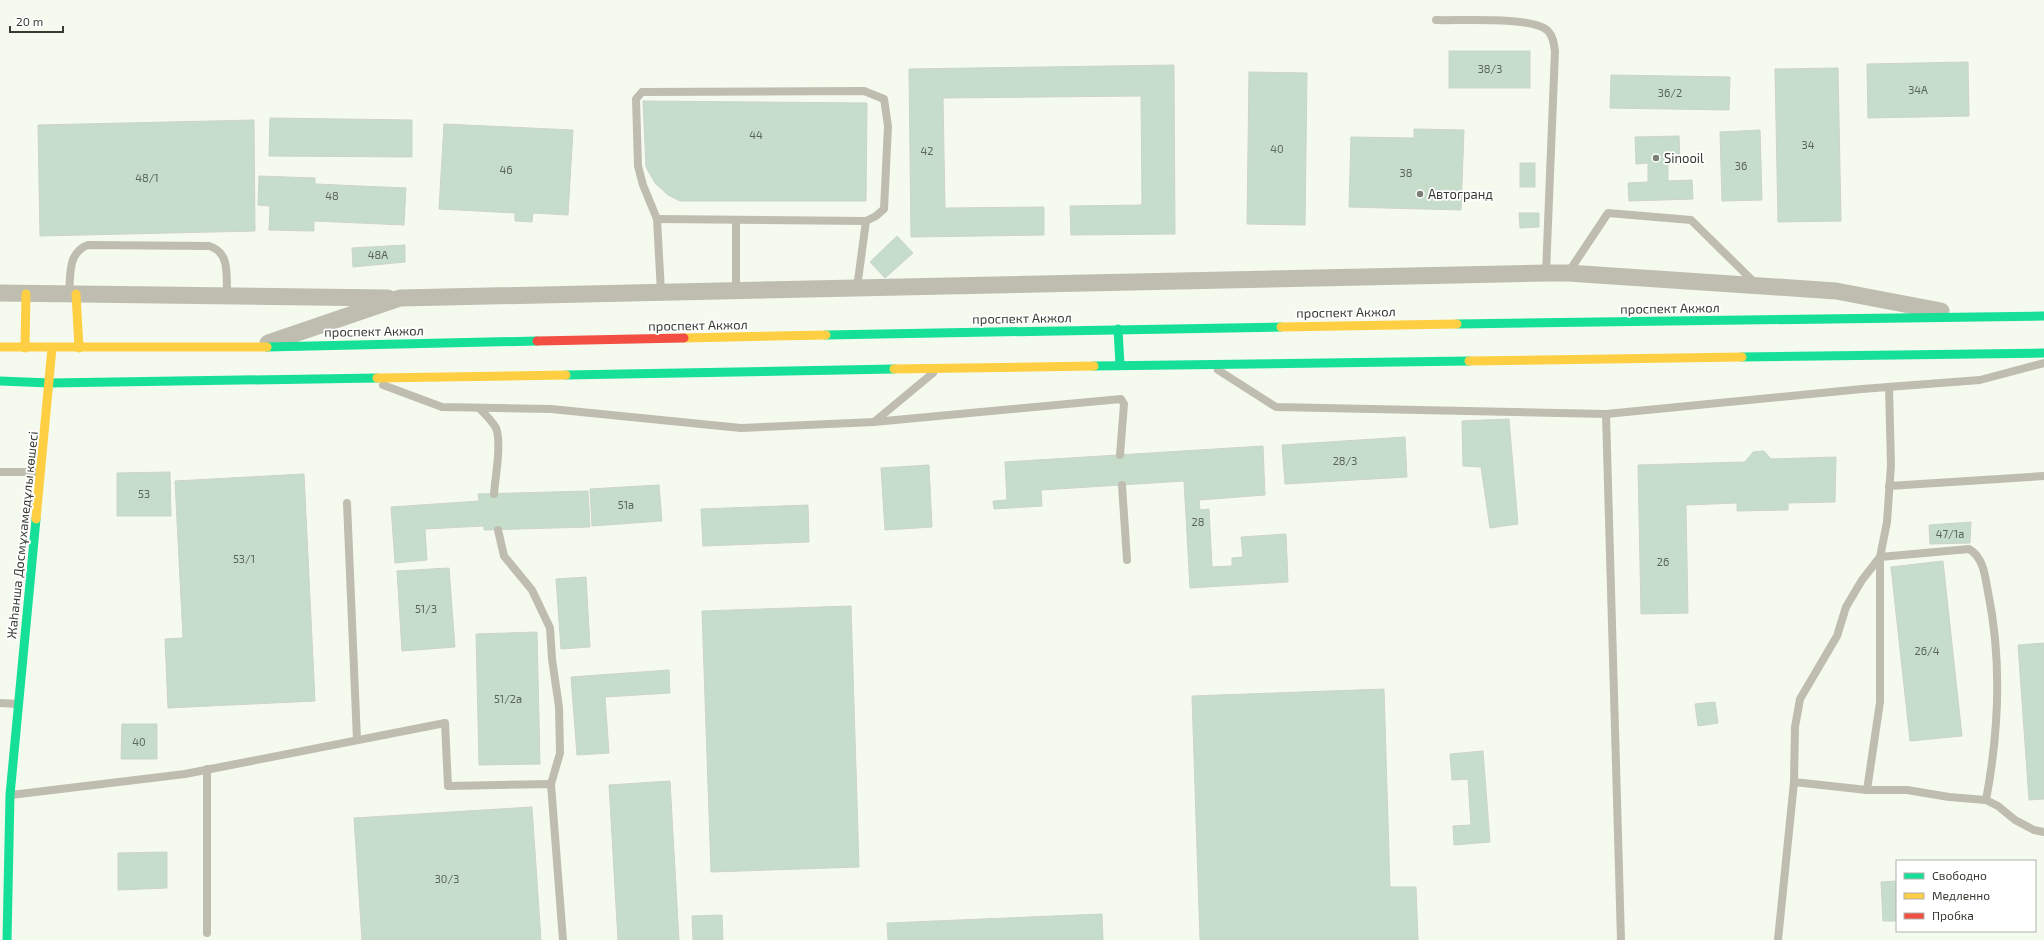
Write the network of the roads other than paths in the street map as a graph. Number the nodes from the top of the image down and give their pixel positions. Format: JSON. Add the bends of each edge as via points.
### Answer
{"nodes":[{"id":1,"x":1436,"y":20,"type":"dead end"},
{"id":2,"x":657,"y":219,"type":"junction"},
{"id":3,"x":736,"y":220,"type":"junction"},
{"id":4,"x":866,"y":221,"type":"junction"},
{"id":5,"x":1546,"y":273,"type":"junction"},
{"id":6,"x":1568,"y":273,"type":"junction"},
{"id":7,"x":1758,"y":286,"type":"junction"},
{"id":8,"x":857,"y":288,"type":"junction"},
{"id":9,"x":736,"y":291,"type":"junction"},
{"id":10,"x":661,"y":292,"type":"junction"},
{"id":11,"x":0,"y":294,"type":"edge"},
{"id":12,"x":26,"y":294,"type":"junction"},
{"id":13,"x":72,"y":294,"type":"junction"},
{"id":14,"x":227,"y":296,"type":"junction"},
{"id":15,"x":400,"y":298,"type":"junction"},
{"id":16,"x":1969,"y":316,"type":"junction"},
{"id":17,"x":2044,"y":316,"type":"edge"},
{"id":18,"x":1118,"y":329,"type":"junction"},
{"id":19,"x":0,"y":347,"type":"edge"},
{"id":20,"x":256,"y":347,"type":"junction"},
{"id":21,"x":25,"y":348,"type":"junction"},
{"id":22,"x":52,"y":348,"type":"junction"},
{"id":23,"x":79,"y":348,"type":"junction"},
{"id":24,"x":2044,"y":353,"type":"edge"},
{"id":25,"x":2044,"y":363,"type":"edge"},
{"id":26,"x":1209,"y":364,"type":"junction"},
{"id":27,"x":1120,"y":365,"type":"junction"},
{"id":28,"x":939,"y":368,"type":"junction"},
{"id":29,"x":366,"y":378,"type":"junction"},
{"id":30,"x":0,"y":381,"type":"edge"},
{"id":31,"x":50,"y":383,"type":"junction"},
{"id":32,"x":1889,"y":387,"type":"junction"},
{"id":33,"x":480,"y":409,"type":"junction"},
{"id":34,"x":1606,"y":414,"type":"junction"},
{"id":35,"x":874,"y":422,"type":"junction"},
{"id":36,"x":1120,"y":455,"type":"dead end"},
{"id":37,"x":0,"y":472,"type":"edge"},
{"id":38,"x":41,"y":472,"type":"junction"},
{"id":39,"x":2044,"y":476,"type":"edge"},
{"id":40,"x":1122,"y":485,"type":"dead end"},
{"id":41,"x":1889,"y":486,"type":"junction"},
{"id":42,"x":494,"y":494,"type":"dead end"},
{"id":43,"x":347,"y":504,"type":"dead end"},
{"id":44,"x":498,"y":530,"type":"dead end"},
{"id":45,"x":1880,"y":557,"type":"junction"},
{"id":46,"x":1127,"y":560,"type":"dead end"},
{"id":47,"x":0,"y":703,"type":"edge"},
{"id":48,"x":19,"y":704,"type":"junction"},
{"id":49,"x":357,"y":740,"type":"junction"},
{"id":50,"x":207,"y":769,"type":"junction"},
{"id":51,"x":1794,"y":782,"type":"junction"},
{"id":52,"x":551,"y":784,"type":"junction"},
{"id":53,"x":1867,"y":790,"type":"junction"},
{"id":54,"x":10,"y":795,"type":"junction"},
{"id":55,"x":1986,"y":800,"type":"junction"},
{"id":56,"x":2044,"y":832,"type":"edge"},
{"id":57,"x":207,"y":933,"type":"dead end"},
{"id":58,"x":7,"y":940,"type":"edge"},
{"id":59,"x":563,"y":940,"type":"edge"},
{"id":60,"x":1621,"y":940,"type":"edge"},
{"id":61,"x":1778,"y":940,"type":"edge"}],
"edges":[{"from":1,"to":5,"type":"lane","via":[[1522,21],[1547,30],[1553,39],[1555,51]]},
{"from":2,"to":3,"type":"lane"},
{"from":2,"to":4,"type":"lane","via":[[638,166],[636,100],[642,92],[864,91],[884,99],[888,126],[884,209]]},
{"from":2,"to":10,"type":"lane"},
{"from":3,"to":4,"type":"lane"},
{"from":3,"to":9,"type":"lane"},
{"from":4,"to":8,"type":"lane"},
{"from":5,"to":6,"type":"street"},
{"from":5,"to":8,"type":"street"},
{"from":6,"to":7,"type":"street"},
{"from":6,"to":7,"type":"lane","via":[[1608,213],[1691,220]]},
{"from":7,"to":16,"type":"street","via":[[1836,291]]},
{"from":8,"to":9,"type":"street"},
{"from":9,"to":10,"type":"street"},
{"from":10,"to":15,"type":"street"},
{"from":11,"to":12,"type":"street"},
{"from":12,"to":13,"type":"street"},
{"from":12,"to":21,"type":"main road"},
{"from":13,"to":14,"type":"street"},
{"from":13,"to":14,"type":"lane","via":[[73,257],[81,248],[95,245],[209,246],[217,248],[222,253],[226,266]]},
{"from":13,"to":23,"type":"main road"},
{"from":14,"to":15,"type":"street"},
{"from":15,"to":20,"type":"street"},
{"from":16,"to":17,"type":"main road","name":"проспект Акжол"},
{"from":16,"to":18,"type":"main road","name":"проспект Акжол"},
{"from":18,"to":20,"type":"main road","name":"проспект Акжол"},
{"from":18,"to":27,"type":"main road"},
{"from":19,"to":21,"type":"main road","name":"проспект Акжол"},
{"from":20,"to":23,"type":"main road","name":"проспект Акжол"},
{"from":21,"to":22,"type":"main road","name":"проспект Акжол"},
{"from":22,"to":23,"type":"main road","name":"проспект Акжол"},
{"from":22,"to":31,"type":"main road","name":"Жаһанша Досмұхамедұлы көшесі"},
{"from":24,"to":26,"type":"main road"},
{"from":25,"to":32,"type":"lane","via":[[1980,380]]},
{"from":26,"to":27,"type":"main road"},
{"from":26,"to":34,"type":"lane","via":[[1276,407]]},
{"from":27,"to":28,"type":"main road"},
{"from":28,"to":29,"type":"main road"},
{"from":28,"to":35,"type":"lane"},
{"from":29,"to":31,"type":"main road"},
{"from":29,"to":33,"type":"lane","via":[[442,407]]},
{"from":30,"to":31,"type":"main road"},
{"from":31,"to":38,"type":"main road","name":"Жаһанша Досмұхамедұлы көшесі"},
{"from":32,"to":34,"type":"lane"},
{"from":32,"to":41,"type":"lane"},
{"from":33,"to":35,"type":"lane","via":[[551,409],[741,428]]},
{"from":33,"to":42,"type":"lane","via":[[496,430],[498,454]]},
{"from":34,"to":60,"type":"lane"},
{"from":35,"to":36,"type":"lane","via":[[1121,399],[1124,404]]},
{"from":37,"to":38,"type":"lane"},
{"from":38,"to":48,"type":"main road","name":"Жаһанша Досмұхамедұлы көшесі"},
{"from":39,"to":41,"type":"lane"},
{"from":40,"to":46,"type":"lane"},
{"from":41,"to":45,"type":"lane","via":[[1887,522]]},
{"from":43,"to":49,"type":"lane"},
{"from":44,"to":52,"type":"lane","via":[[504,556],[532,590],[550,628],[559,707],[560,753]]},
{"from":45,"to":51,"type":"lane","via":[[1846,607],[1837,636],[1800,699],[1795,727]]},
{"from":45,"to":53,"type":"lane","via":[[1880,702]]},
{"from":45,"to":55,"type":"lane","via":[[1970,549],[1977,553],[1983,567],[1996,637],[1998,674],[1993,764]]},
{"from":47,"to":48,"type":"lane"},
{"from":48,"to":54,"type":"main road","name":"Жаһанша Досмұхамедұлы көшесі"},
{"from":49,"to":50,"type":"lane"},
{"from":49,"to":52,"type":"lane","via":[[445,723],[448,786]]},
{"from":50,"to":54,"type":"lane","via":[[185,774]]},
{"from":50,"to":57,"type":"lane"},
{"from":51,"to":53,"type":"lane"},
{"from":51,"to":61,"type":"lane"},
{"from":52,"to":59,"type":"lane"},
{"from":53,"to":55,"type":"lane","via":[[1907,790]]},
{"from":54,"to":58,"type":"main road","name":"Жаһанша Досмұхамедұлы көшесі"},
{"from":55,"to":56,"type":"lane","via":[[2015,820]]}]}
